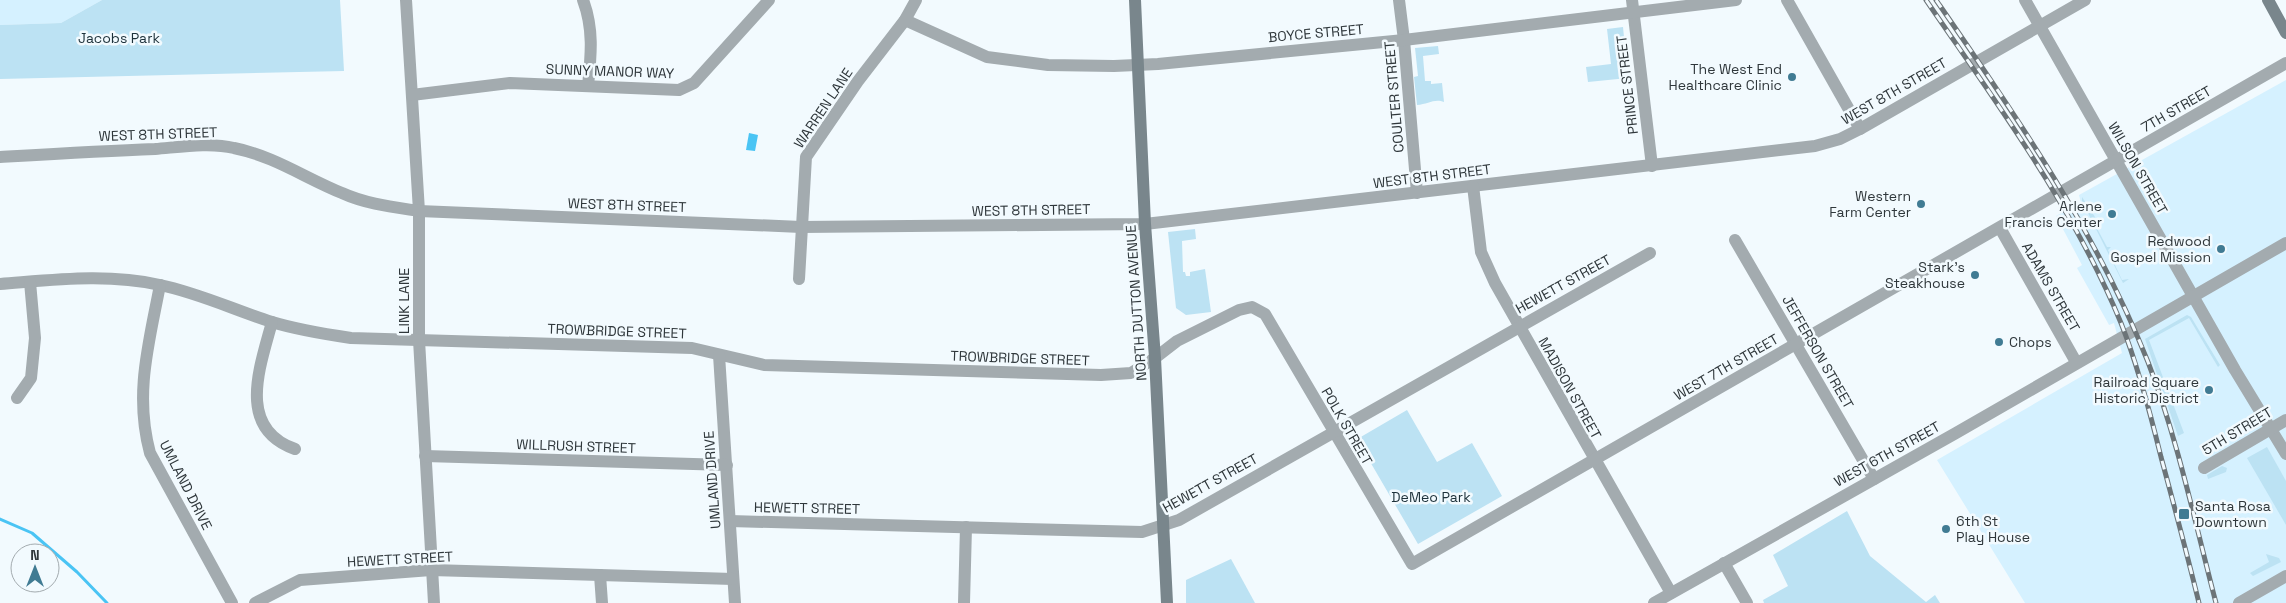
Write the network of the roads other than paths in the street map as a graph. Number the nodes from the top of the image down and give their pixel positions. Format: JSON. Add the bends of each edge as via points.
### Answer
{"nodes":[{"id":1,"x":406,"y":0,"type":"edge"},
{"id":2,"x":583,"y":0,"type":"edge"},
{"id":3,"x":769,"y":0,"type":"edge"},
{"id":4,"x":916,"y":0,"type":"edge"},
{"id":5,"x":1135,"y":0,"type":"edge"},
{"id":6,"x":1399,"y":0,"type":"edge"},
{"id":7,"x":1736,"y":0,"type":"edge"},
{"id":8,"x":1787,"y":0,"type":"edge"},
{"id":9,"x":2024,"y":0,"type":"edge"},
{"id":10,"x":2085,"y":0,"type":"edge"},
{"id":11,"x":2268,"y":0,"type":"edge"},
{"id":12,"x":1632,"y":6,"type":"edge"},
{"id":13,"x":905,"y":20,"type":"junction"},
{"id":14,"x":2040,"y":26,"type":"junction"},
{"id":15,"x":2286,"y":33,"type":"edge"},
{"id":16,"x":1404,"y":40,"type":"junction"},
{"id":17,"x":1137,"y":64,"type":"junction"},
{"id":18,"x":2286,"y":64,"type":"edge"},
{"id":19,"x":588,"y":86,"type":"junction"},
{"id":20,"x":412,"y":95,"type":"junction"},
{"id":21,"x":1860,"y":129,"type":"junction"},
{"id":22,"x":0,"y":157,"type":"edge"},
{"id":23,"x":2117,"y":160,"type":"junction"},
{"id":24,"x":1652,"y":166,"type":"junction"},
{"id":25,"x":1473,"y":186,"type":"junction"},
{"id":26,"x":1417,"y":192,"type":"junction"},
{"id":27,"x":2056,"y":195,"type":"joint"},
{"id":28,"x":419,"y":211,"type":"junction"},
{"id":29,"x":1145,"y":224,"type":"junction"},
{"id":30,"x":801,"y":227,"type":"junction"},
{"id":31,"x":2000,"y":228,"type":"junction"},
{"id":32,"x":1735,"y":240,"type":"dead end"},
{"id":33,"x":2286,"y":243,"type":"edge"},
{"id":34,"x":1650,"y":253,"type":"dead end"},
{"id":35,"x":799,"y":279,"type":"dead end"},
{"id":36,"x":30,"y":282,"type":"junction"},
{"id":37,"x":0,"y":284,"type":"edge"},
{"id":38,"x":160,"y":285,"type":"junction"},
{"id":39,"x":2193,"y":296,"type":"junction"},
{"id":40,"x":1252,"y":307,"type":"joint"},
{"id":41,"x":272,"y":322,"type":"junction"},
{"id":42,"x":1518,"y":326,"type":"junction"},
{"id":43,"x":419,"y":340,"type":"junction"},
{"id":44,"x":1796,"y":344,"type":"junction"},
{"id":45,"x":719,"y":355,"type":"junction"},
{"id":46,"x":1155,"y":358,"type":"junction"},
{"id":47,"x":2076,"y":362,"type":"junction"},
{"id":48,"x":17,"y":398,"type":"dead end"},
{"id":49,"x":2286,"y":420,"type":"edge"},
{"id":50,"x":2270,"y":428,"type":"junction"},
{"id":51,"x":1333,"y":431,"type":"junction"},
{"id":52,"x":294,"y":449,"type":"dead end"},
{"id":53,"x":2286,"y":454,"type":"edge"},
{"id":54,"x":425,"y":456,"type":"junction"},
{"id":55,"x":1594,"y":460,"type":"junction"},
{"id":56,"x":727,"y":465,"type":"junction"},
{"id":57,"x":2204,"y":468,"type":"dead end"},
{"id":58,"x":1874,"y":478,"type":"junction"},
{"id":59,"x":730,"y":521,"type":"junction"},
{"id":60,"x":966,"y":526,"type":"junction"},
{"id":61,"x":1164,"y":526,"type":"junction"},
{"id":62,"x":1724,"y":563,"type":"junction"},
{"id":63,"x":1412,"y":564,"type":"joint"},
{"id":64,"x":431,"y":570,"type":"junction"},
{"id":65,"x":600,"y":575,"type":"junction"},
{"id":66,"x":2286,"y":576,"type":"edge"},
{"id":67,"x":733,"y":579,"type":"junction"},
{"id":68,"x":1671,"y":593,"type":"junction"},
{"id":69,"x":232,"y":603,"type":"edge"},
{"id":70,"x":255,"y":603,"type":"edge"},
{"id":71,"x":434,"y":603,"type":"edge"},
{"id":72,"x":602,"y":603,"type":"edge"},
{"id":73,"x":735,"y":603,"type":"edge"},
{"id":74,"x":964,"y":603,"type":"edge"},
{"id":75,"x":1167,"y":603,"type":"edge"},
{"id":76,"x":1654,"y":603,"type":"edge"},
{"id":77,"x":1748,"y":603,"type":"edge"},
{"id":78,"x":2239,"y":603,"type":"edge"}],
"edges":[{"from":1,"to":20,"type":"street","name":"LINK LANE"},
{"from":2,"to":19,"type":"street","via":[[592,36]]},
{"from":3,"to":19,"type":"street","name":"SUNNY MANOR WAY","via":[[694,83],[679,90]]},
{"from":4,"to":13,"type":"street","name":"WARREN LANE"},
{"from":5,"to":17,"type":"main road","name":"NORTH DUTTON AVENUE"},
{"from":6,"to":16,"type":"street","name":"COULTER STREET"},
{"from":7,"to":12,"type":"street","name":"BOYCE STREET"},
{"from":8,"to":21,"type":"street"},
{"from":9,"to":14,"type":"street","name":"WILSON STREET"},
{"from":10,"to":14,"type":"street","name":"WEST 8TH STREET"},
{"from":11,"to":15,"type":"main road"},
{"from":12,"to":16,"type":"street","name":"BOYCE STREET"},
{"from":12,"to":24,"type":"street","name":"PRINCE STREET"},
{"from":13,"to":17,"type":"street","name":"BOYCE STREET","via":[[987,57],[1048,66]]},
{"from":13,"to":30,"type":"street","name":"WARREN LANE","via":[[858,80],[806,157]]},
{"from":14,"to":21,"type":"street","name":"WEST 8TH STREET"},
{"from":14,"to":23,"type":"street","name":"WILSON STREET"},
{"from":16,"to":17,"type":"street","name":"BOYCE STREET"},
{"from":16,"to":26,"type":"street","name":"COULTER STREET"},
{"from":17,"to":29,"type":"main road","name":"NORTH DUTTON AVENUE"},
{"from":18,"to":23,"type":"street","name":"7TH STREET"},
{"from":19,"to":20,"type":"street","name":"SUNNY MANOR WAY","via":[[510,83]]},
{"from":20,"to":28,"type":"street","name":"LINK LANE"},
{"from":21,"to":24,"type":"street","name":"WEST 8TH STREET","via":[[1815,146]]},
{"from":22,"to":28,"type":"street","name":"WEST 8TH STREET","via":[[194,146],[232,147],[283,164],[344,195]]},
{"from":23,"to":27,"type":"street","name":"7TH STREET"},
{"from":23,"to":39,"type":"street","name":"WILSON STREET"},
{"from":24,"to":25,"type":"street","name":"WEST 8TH STREET"},
{"from":25,"to":26,"type":"street","name":"WEST 8TH STREET"},
{"from":25,"to":42,"type":"street","name":"MADISON STREET","via":[[1481,252]]},
{"from":26,"to":29,"type":"street","name":"WEST 8TH STREET"},
{"from":27,"to":31,"type":"street","name":"WEST 7TH STREET"},
{"from":28,"to":30,"type":"street","name":"WEST 8TH STREET"},
{"from":28,"to":43,"type":"street","name":"LINK LANE"},
{"from":29,"to":30,"type":"street","name":"WEST 8TH STREET"},
{"from":29,"to":46,"type":"main road","name":"NORTH DUTTON AVENUE"},
{"from":30,"to":35,"type":"street","name":"WARREN LANE"},
{"from":31,"to":44,"type":"street","name":"WEST 7TH STREET"},
{"from":31,"to":47,"type":"street","name":"ADAMS STREET"},
{"from":32,"to":44,"type":"street","name":"JEFFERSON STREET"},
{"from":33,"to":39,"type":"street","name":"WEST 6TH STREET"},
{"from":34,"to":42,"type":"street","name":"HEWETT STREET"},
{"from":36,"to":37,"type":"street","name":"TROWBRIDGE STREET"},
{"from":36,"to":38,"type":"street","name":"TROWBRIDGE STREET","via":[[96,278],[130,279]]},
{"from":36,"to":48,"type":"street","via":[[35,338],[32,368],[30,378]]},
{"from":38,"to":41,"type":"street","name":"TROWBRIDGE STREET","via":[[191,292]]},
{"from":38,"to":69,"type":"street","name":"UMLAND DRIVE","via":[[143,376],[143,428],[150,453]]},
{"from":39,"to":47,"type":"street","name":"WEST 6TH STREET"},
{"from":39,"to":50,"type":"street","name":"WILSON STREET"},
{"from":40,"to":46,"type":"street","name":"TROWBRIDGE STREET","via":[[1239,310],[1177,341]]},
{"from":40,"to":51,"type":"street","name":"POLK STREET","via":[[1265,314]]},
{"from":41,"to":43,"type":"street","name":"TROWBRIDGE STREET","via":[[313,333],[351,338]]},
{"from":41,"to":52,"type":"street","via":[[257,377],[256,402],[266,430],[280,444]]},
{"from":42,"to":51,"type":"street","name":"HEWETT STREET"},
{"from":42,"to":55,"type":"street","name":"MADISON STREET"},
{"from":43,"to":45,"type":"street","name":"TROWBRIDGE STREET","via":[[692,348]]},
{"from":43,"to":54,"type":"street","name":"LINK LANE"},
{"from":44,"to":55,"type":"street","name":"WEST 7TH STREET"},
{"from":44,"to":58,"type":"street","name":"JEFFERSON STREET"},
{"from":45,"to":46,"type":"street","name":"TROWBRIDGE STREET","via":[[764,365],[1101,375],[1131,373]]},
{"from":45,"to":56,"type":"street","name":"UMLAND DRIVE"},
{"from":46,"to":61,"type":"main road","name":"NORTH DUTTON AVENUE"},
{"from":47,"to":58,"type":"street","name":"WEST 6TH STREET"},
{"from":49,"to":50,"type":"street","name":"5TH STREET"},
{"from":50,"to":53,"type":"street","name":"WILSON STREET"},
{"from":50,"to":57,"type":"street","name":"5TH STREET"},
{"from":51,"to":61,"type":"street","name":"HEWETT STREET"},
{"from":51,"to":63,"type":"street","name":"POLK STREET"},
{"from":54,"to":56,"type":"street","name":"WILLRUSH STREET"},
{"from":54,"to":64,"type":"street","name":"LINK LANE"},
{"from":55,"to":63,"type":"street","name":"WEST 7TH STREET"},
{"from":55,"to":68,"type":"street","name":"MADISON STREET"},
{"from":56,"to":59,"type":"street","name":"UMLAND DRIVE"},
{"from":58,"to":62,"type":"street","name":"WEST 6TH STREET"},
{"from":59,"to":60,"type":"street","name":"HEWETT STREET"},
{"from":59,"to":67,"type":"street","name":"UMLAND DRIVE"},
{"from":60,"to":61,"type":"street","name":"HEWETT STREET","via":[[1142,532]]},
{"from":60,"to":74,"type":"street"},
{"from":61,"to":75,"type":"main road","name":"NORTH DUTTON AVENUE"},
{"from":62,"to":68,"type":"street","name":"WEST 6TH STREET"},
{"from":62,"to":77,"type":"street"},
{"from":64,"to":65,"type":"street","name":"HEWETT STREET"},
{"from":64,"to":70,"type":"street","name":"HEWETT STREET","via":[[300,580]]},
{"from":64,"to":71,"type":"street","name":"LINK LANE"},
{"from":65,"to":67,"type":"street","name":"HEWETT STREET"},
{"from":65,"to":72,"type":"street"},
{"from":66,"to":78,"type":"street"},
{"from":67,"to":73,"type":"street","name":"UMLAND DRIVE"},
{"from":68,"to":76,"type":"street","name":"WEST 6TH STREET"}]}
